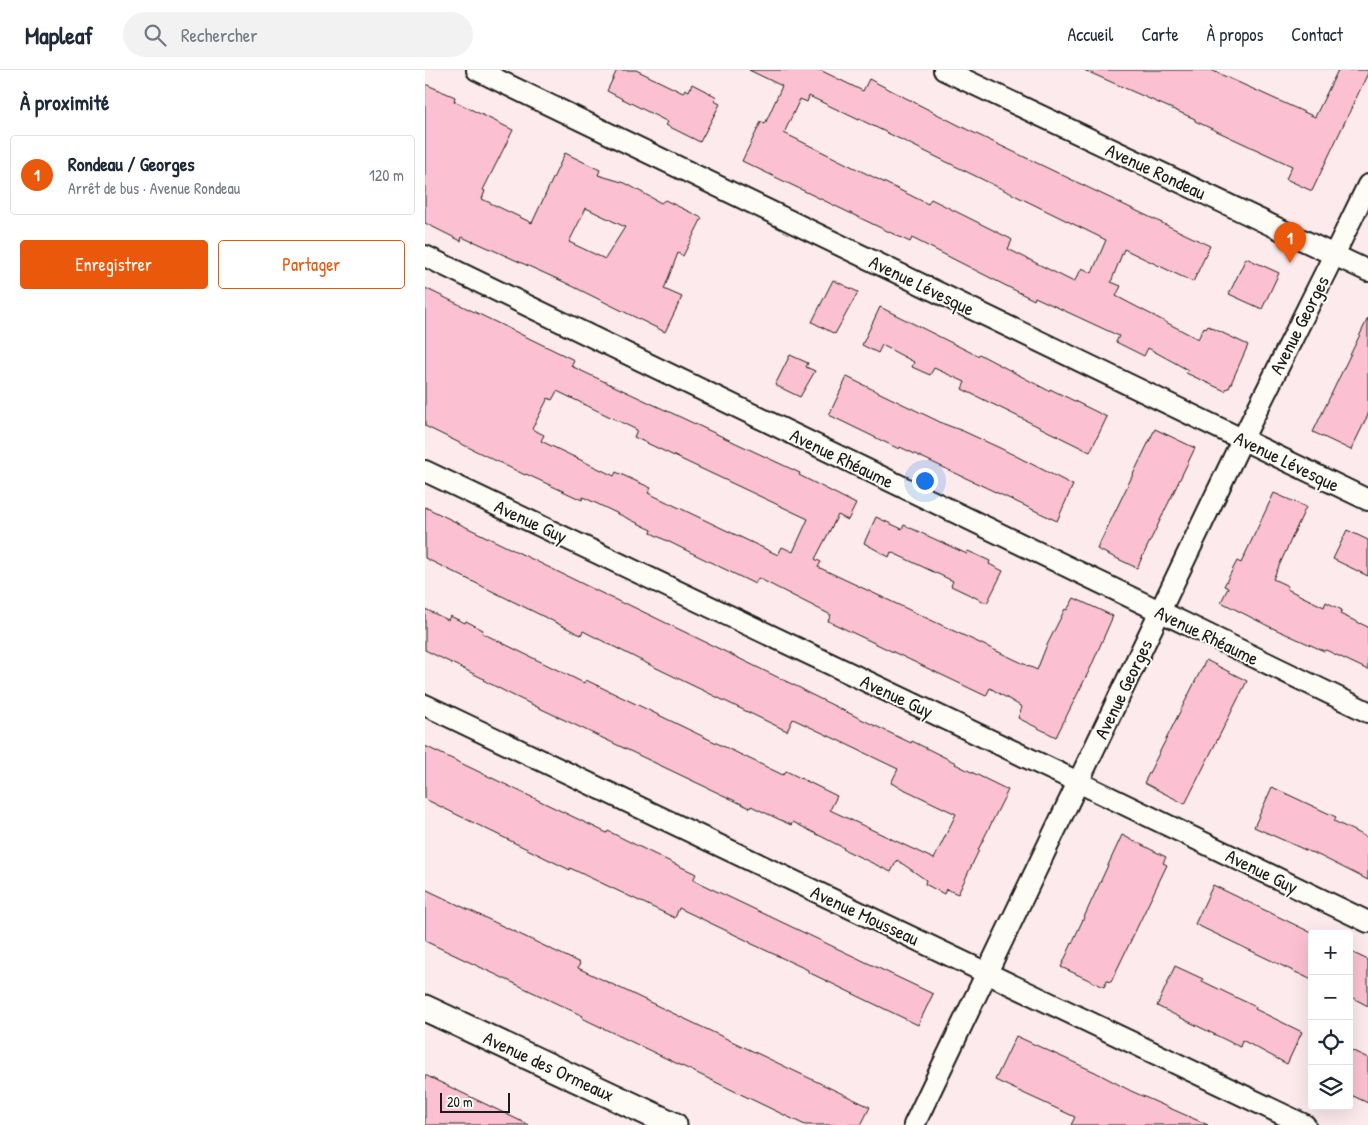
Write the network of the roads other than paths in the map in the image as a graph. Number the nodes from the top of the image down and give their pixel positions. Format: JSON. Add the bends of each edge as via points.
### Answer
{"nodes":[{"id":1,"x":477,"y":70,"type":"edge"},
{"id":2,"x":944,"y":70,"type":"edge"},
{"id":3,"x":1368,"y":185,"type":"edge"},
{"id":4,"x":1335,"y":255,"type":"junction"},
{"id":5,"x":425,"y":256,"type":"edge"},
{"id":6,"x":1368,"y":271,"type":"edge"},
{"id":7,"x":1242,"y":440,"type":"junction"},
{"id":8,"x":425,"y":471,"type":"edge"},
{"id":9,"x":1368,"y":500,"type":"edge"},
{"id":10,"x":1160,"y":612,"type":"junction"},
{"id":11,"x":425,"y":705,"type":"edge"},
{"id":12,"x":1368,"y":712,"type":"edge"},
{"id":13,"x":1078,"y":782,"type":"junction"},
{"id":14,"x":1368,"y":922,"type":"edge"},
{"id":15,"x":987,"y":973,"type":"junction"},
{"id":16,"x":425,"y":1008,"type":"edge"},
{"id":17,"x":673,"y":1125,"type":"edge"},
{"id":18,"x":914,"y":1125,"type":"edge"},
{"id":19,"x":1305,"y":1125,"type":"edge"}],
"edges":[{"from":1,"to":7,"type":"street","name":"Avenue Lévesque"},
{"from":2,"to":4,"type":"street","name":"Avenue Rondeau"},
{"from":3,"to":4,"type":"street","name":"Avenue Georges"},
{"from":4,"to":6,"type":"street","name":"Avenue Rondeau"},
{"from":4,"to":7,"type":"street","name":"Avenue Georges"},
{"from":5,"to":10,"type":"street","name":"Avenue Rhéaume"},
{"from":7,"to":9,"type":"street","name":"Avenue Lévesque"},
{"from":7,"to":10,"type":"street","name":"Avenue Georges"},
{"from":8,"to":13,"type":"street","name":"Avenue Guy"},
{"from":10,"to":12,"type":"street","name":"Avenue Rhéaume"},
{"from":10,"to":13,"type":"street","name":"Avenue Georges"},
{"from":11,"to":15,"type":"street","name":"Avenue Mousseau"},
{"from":13,"to":14,"type":"street","name":"Avenue Guy"},
{"from":13,"to":15,"type":"street","name":"Avenue Georges"},
{"from":15,"to":18,"type":"street","name":"Avenue Georges"},
{"from":15,"to":19,"type":"street","name":"Avenue Mousseau"},
{"from":16,"to":17,"type":"street","name":"Avenue des Ormeaux"}]}
